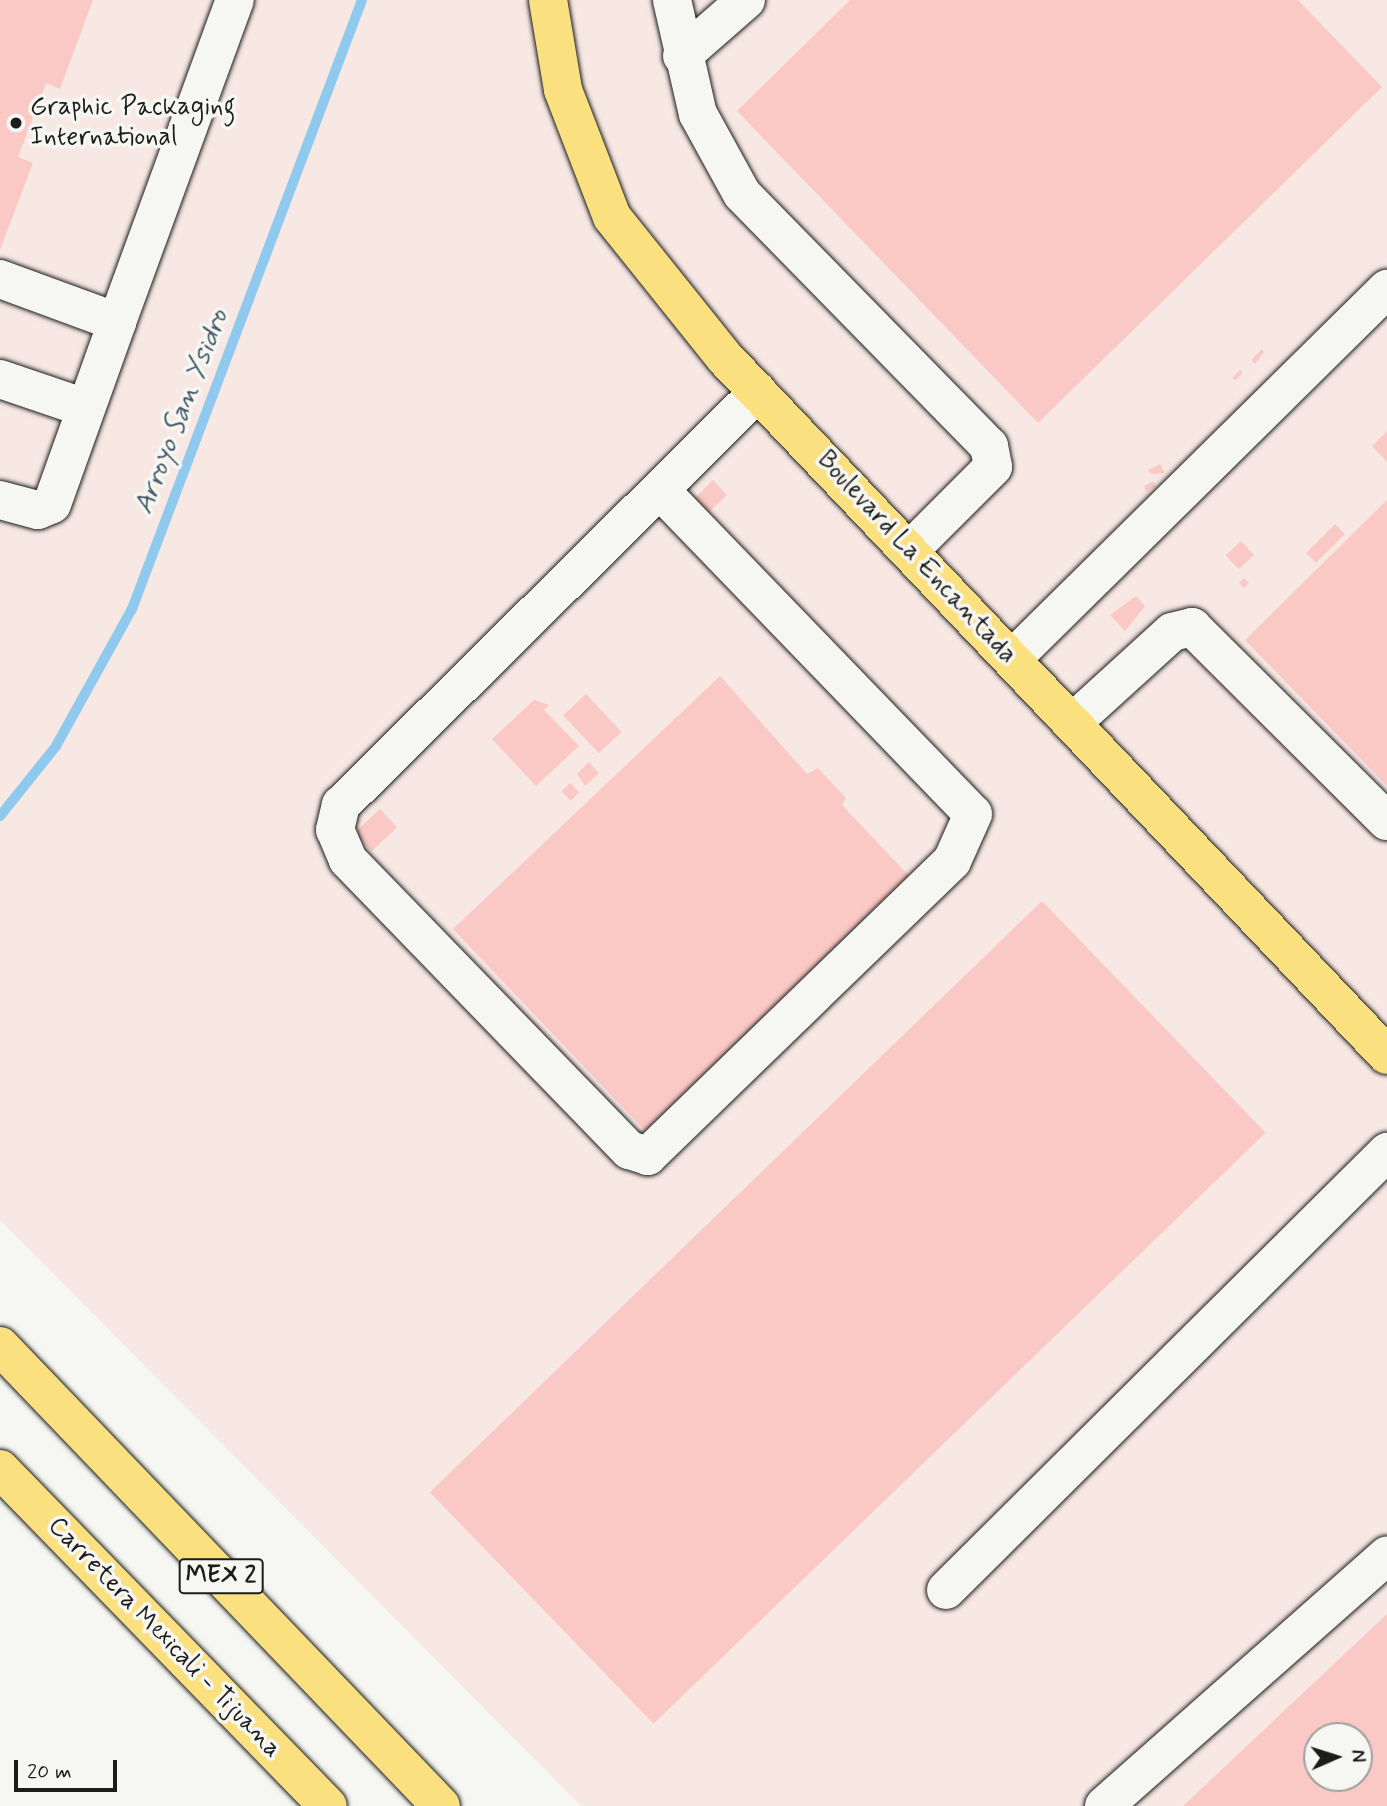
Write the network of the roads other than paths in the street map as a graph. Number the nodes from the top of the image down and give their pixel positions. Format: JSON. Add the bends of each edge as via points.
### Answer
{"nodes":[{"id":1,"x":235,"y":0,"type":"edge"},
{"id":2,"x":548,"y":0,"type":"edge"},
{"id":3,"x":672,"y":0,"type":"edge"},
{"id":4,"x":746,"y":0,"type":"edge"},
{"id":5,"x":682,"y":57,"type":"junction"},
{"id":6,"x":0,"y":279,"type":"edge"},
{"id":7,"x":1387,"y":289,"type":"edge"},
{"id":8,"x":117,"y":322,"type":"junction"},
{"id":9,"x":0,"y":379,"type":"edge"},
{"id":10,"x":758,"y":392,"type":"junction"},
{"id":11,"x":85,"y":408,"type":"junction"},
{"id":12,"x":660,"y":490,"type":"junction"},
{"id":13,"x":0,"y":500,"type":"edge"},
{"id":14,"x":909,"y":551,"type":"junction"},
{"id":15,"x":1012,"y":659,"type":"junction"},
{"id":16,"x":1072,"y":723,"type":"junction"},
{"id":17,"x":1387,"y":821,"type":"edge"},
{"id":18,"x":1387,"y":1055,"type":"edge"},
{"id":19,"x":1387,"y":1152,"type":"edge"},
{"id":20,"x":0,"y":1346,"type":"edge"},
{"id":21,"x":0,"y":1469,"type":"edge"},
{"id":22,"x":1387,"y":1556,"type":"edge"},
{"id":23,"x":946,"y":1590,"type":"dead end"},
{"id":24,"x":328,"y":1806,"type":"edge"},
{"id":25,"x":441,"y":1806,"type":"edge"},
{"id":26,"x":1104,"y":1806,"type":"edge"}],
"edges":[{"from":1,"to":8,"type":"lane"},
{"from":2,"to":10,"type":"main road","name":"Boulevard La Encantada","via":[[563,90],[612,217]]},
{"from":3,"to":5,"type":"lane"},
{"from":4,"to":5,"type":"lane"},
{"from":5,"to":14,"type":"lane","via":[[698,114],[742,194],[989,446],[993,467]]},
{"from":6,"to":8,"type":"lane"},
{"from":7,"to":15,"type":"lane"},
{"from":8,"to":11,"type":"lane"},
{"from":9,"to":11,"type":"lane"},
{"from":10,"to":12,"type":"lane"},
{"from":10,"to":14,"type":"main road","name":"Boulevard La Encantada"},
{"from":11,"to":13,"type":"lane","via":[[52,504],[38,510]]},
{"from":12,"to":12,"type":"lane","via":[[341,805],[335,830],[348,860],[629,1150],[648,1156],[952,861],[973,814]]},
{"from":14,"to":15,"type":"main road","name":"Boulevard La Encantada"},
{"from":15,"to":16,"type":"main road","name":"Boulevard La Encantada"},
{"from":16,"to":17,"type":"lane","via":[[1172,632],[1192,627]]},
{"from":16,"to":18,"type":"main road","name":"Boulevard La Encantada"},
{"from":19,"to":23,"type":"lane"},
{"from":20,"to":25,"type":"main road","number":"MEX 2"},
{"from":21,"to":24,"type":"main road","name":"Carretera Mexicali - Tijuana","number":"MEX 2"},
{"from":22,"to":26,"type":"lane"}]}
